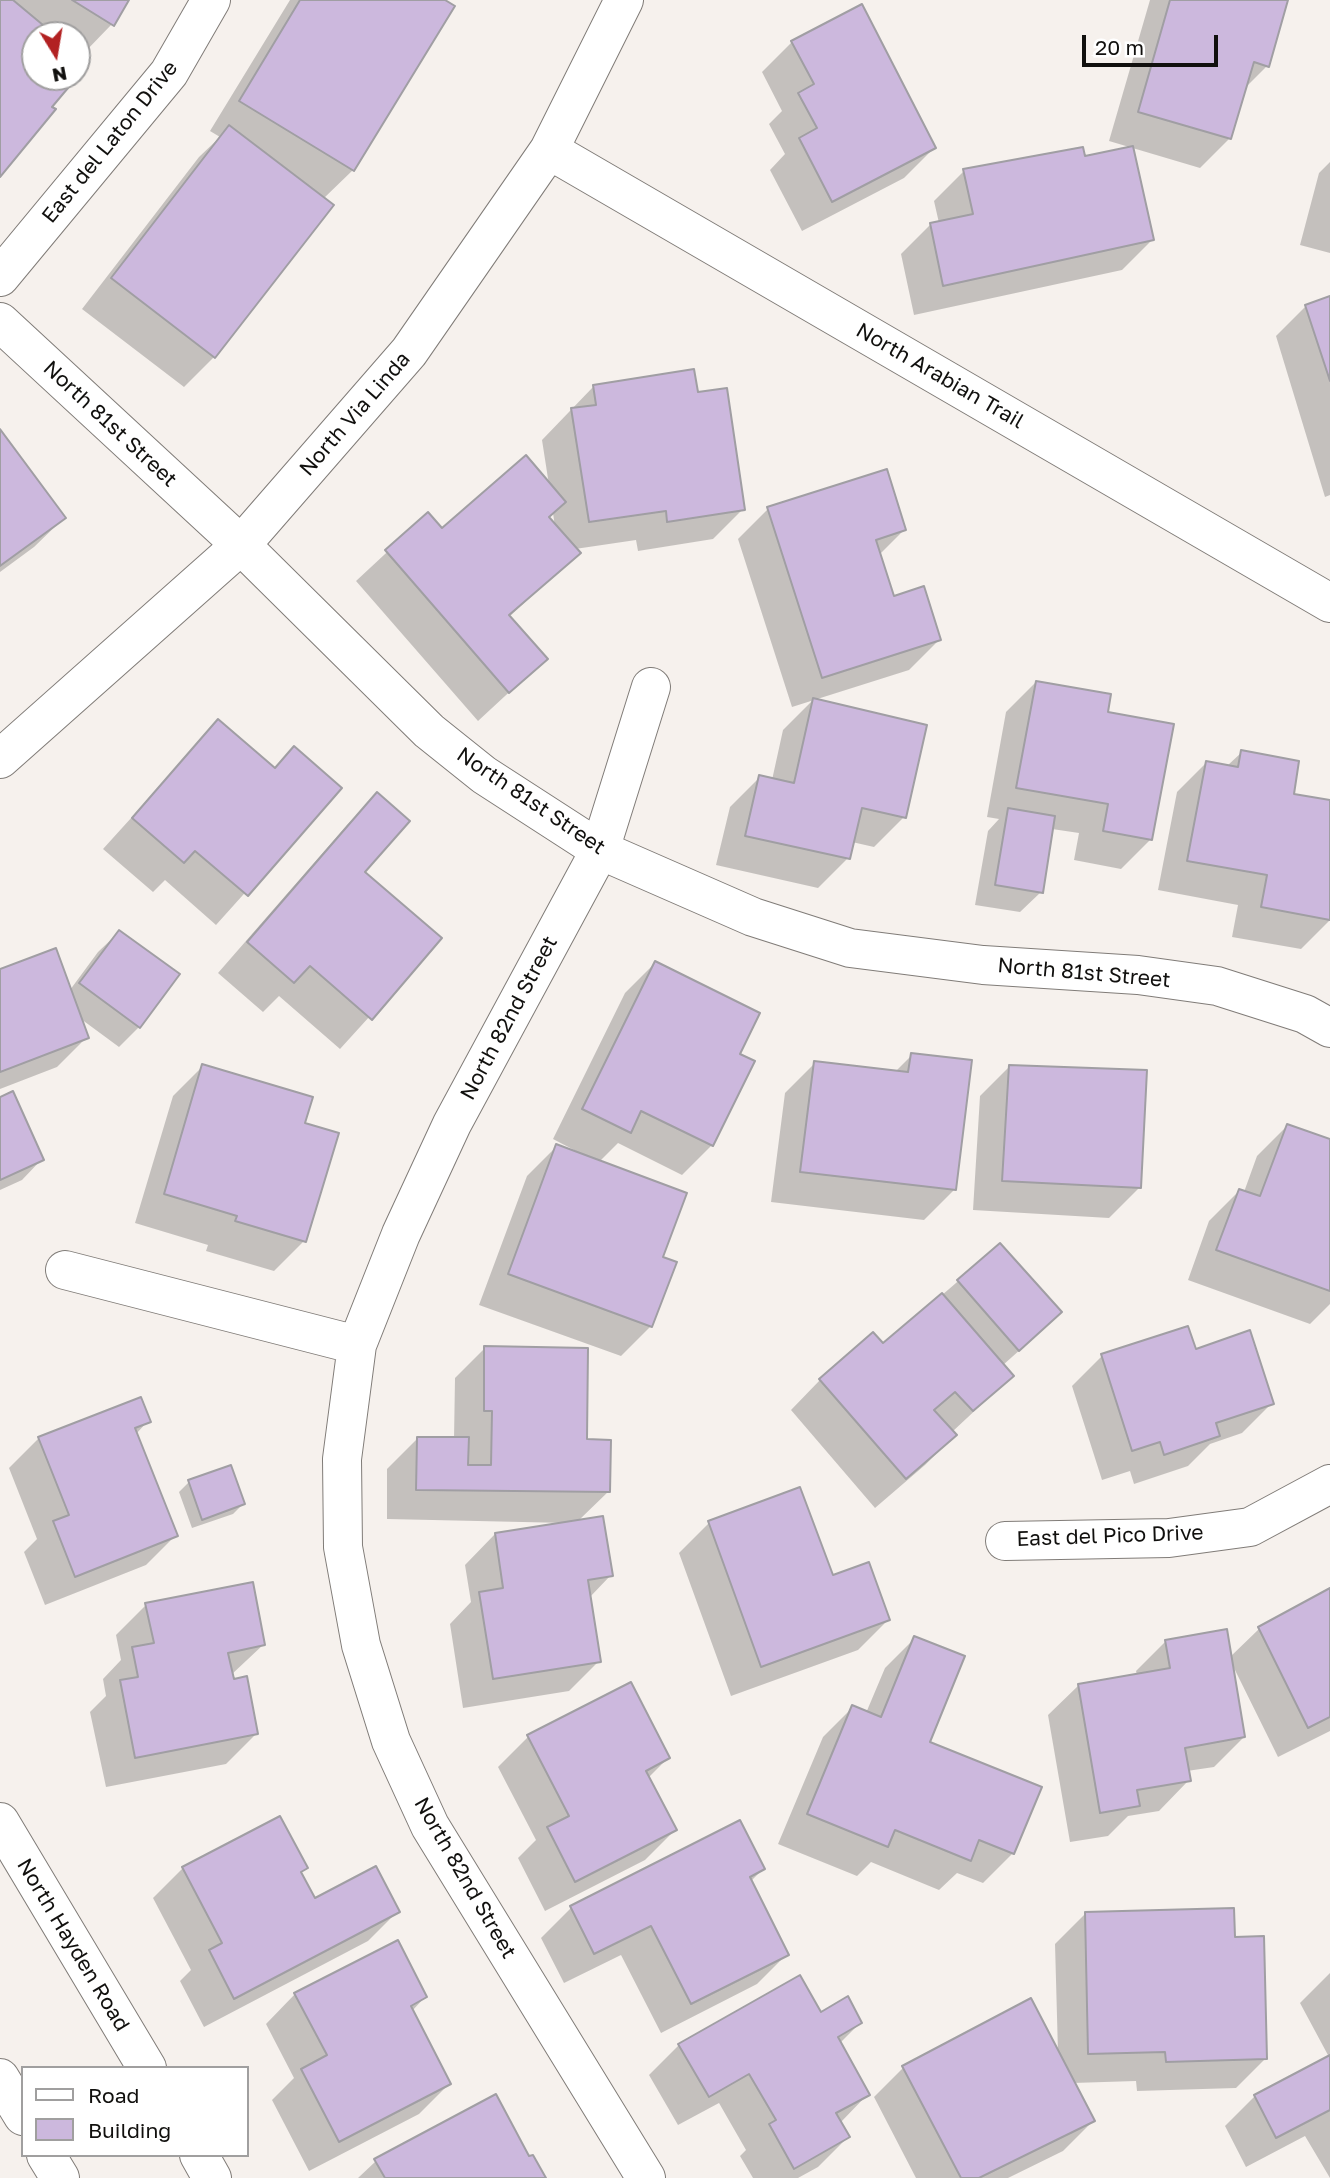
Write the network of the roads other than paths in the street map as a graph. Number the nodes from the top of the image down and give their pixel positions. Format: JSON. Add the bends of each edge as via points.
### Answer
{"nodes":[{"id":1,"x":211,"y":0,"type":"edge"},
{"id":2,"x":624,"y":0,"type":"edge"},
{"id":3,"x":549,"y":150,"type":"junction"},
{"id":4,"x":0,"y":277,"type":"edge"},
{"id":5,"x":0,"y":323,"type":"edge"},
{"id":6,"x":241,"y":545,"type":"junction"},
{"id":7,"x":1330,"y":603,"type":"edge"},
{"id":8,"x":650,"y":687,"type":"dead end"},
{"id":9,"x":0,"y":759,"type":"edge"},
{"id":10,"x":600,"y":850,"type":"junction"},
{"id":11,"x":1330,"y":1028,"type":"edge"},
{"id":12,"x":65,"y":1270,"type":"dead end"},
{"id":13,"x":357,"y":1345,"type":"junction"},
{"id":14,"x":1330,"y":1484,"type":"edge"},
{"id":15,"x":1005,"y":1541,"type":"dead end"},
{"id":16,"x":0,"y":1822,"type":"edge"},
{"id":17,"x":145,"y":2066,"type":"edge"},
{"id":18,"x":0,"y":2078,"type":"edge"},
{"id":19,"x":21,"y":2113,"type":"edge"},
{"id":20,"x":47,"y":2157,"type":"edge"},
{"id":21,"x":200,"y":2157,"type":"edge"},
{"id":22,"x":60,"y":2178,"type":"edge"},
{"id":23,"x":212,"y":2178,"type":"edge"},
{"id":24,"x":646,"y":2178,"type":"edge"}],
"edges":[{"from":1,"to":4,"type":"street","name":"East del Laton Drive","via":[[169,72]]},
{"from":2,"to":3,"type":"street","name":"North Via Linda"},
{"from":3,"to":6,"type":"street","name":"North Via Linda","via":[[409,352]]},
{"from":3,"to":7,"type":"street","name":"North Arabian Trail"},
{"from":5,"to":6,"type":"street","name":"North 81st Street"},
{"from":6,"to":9,"type":"street","name":"North Via Linda"},
{"from":6,"to":10,"type":"street","name":"North 81st Street","via":[[429,731],[484,775]]},
{"from":8,"to":10,"type":"street","name":"North 82nd Street"},
{"from":10,"to":11,"type":"street","name":"North 81st Street","via":[[752,916],[850,948],[1217,986],[1305,1014]]},
{"from":10,"to":13,"type":"street","name":"North 82nd Street","via":[[452,1124]]},
{"from":12,"to":13,"type":"street"},
{"from":13,"to":24,"type":"street","name":"North 82nd Street","via":[[342,1459],[342,1547],[361,1645],[391,1741],[430,1826]]},
{"from":14,"to":15,"type":"street","name":"East del Pico Drive","via":[[1250,1527],[1169,1538]]},
{"from":16,"to":17,"type":"street","name":"North Hayden Road"},
{"from":18,"to":19,"type":"street"},
{"from":20,"to":22,"type":"street"},
{"from":21,"to":23,"type":"street"}]}
